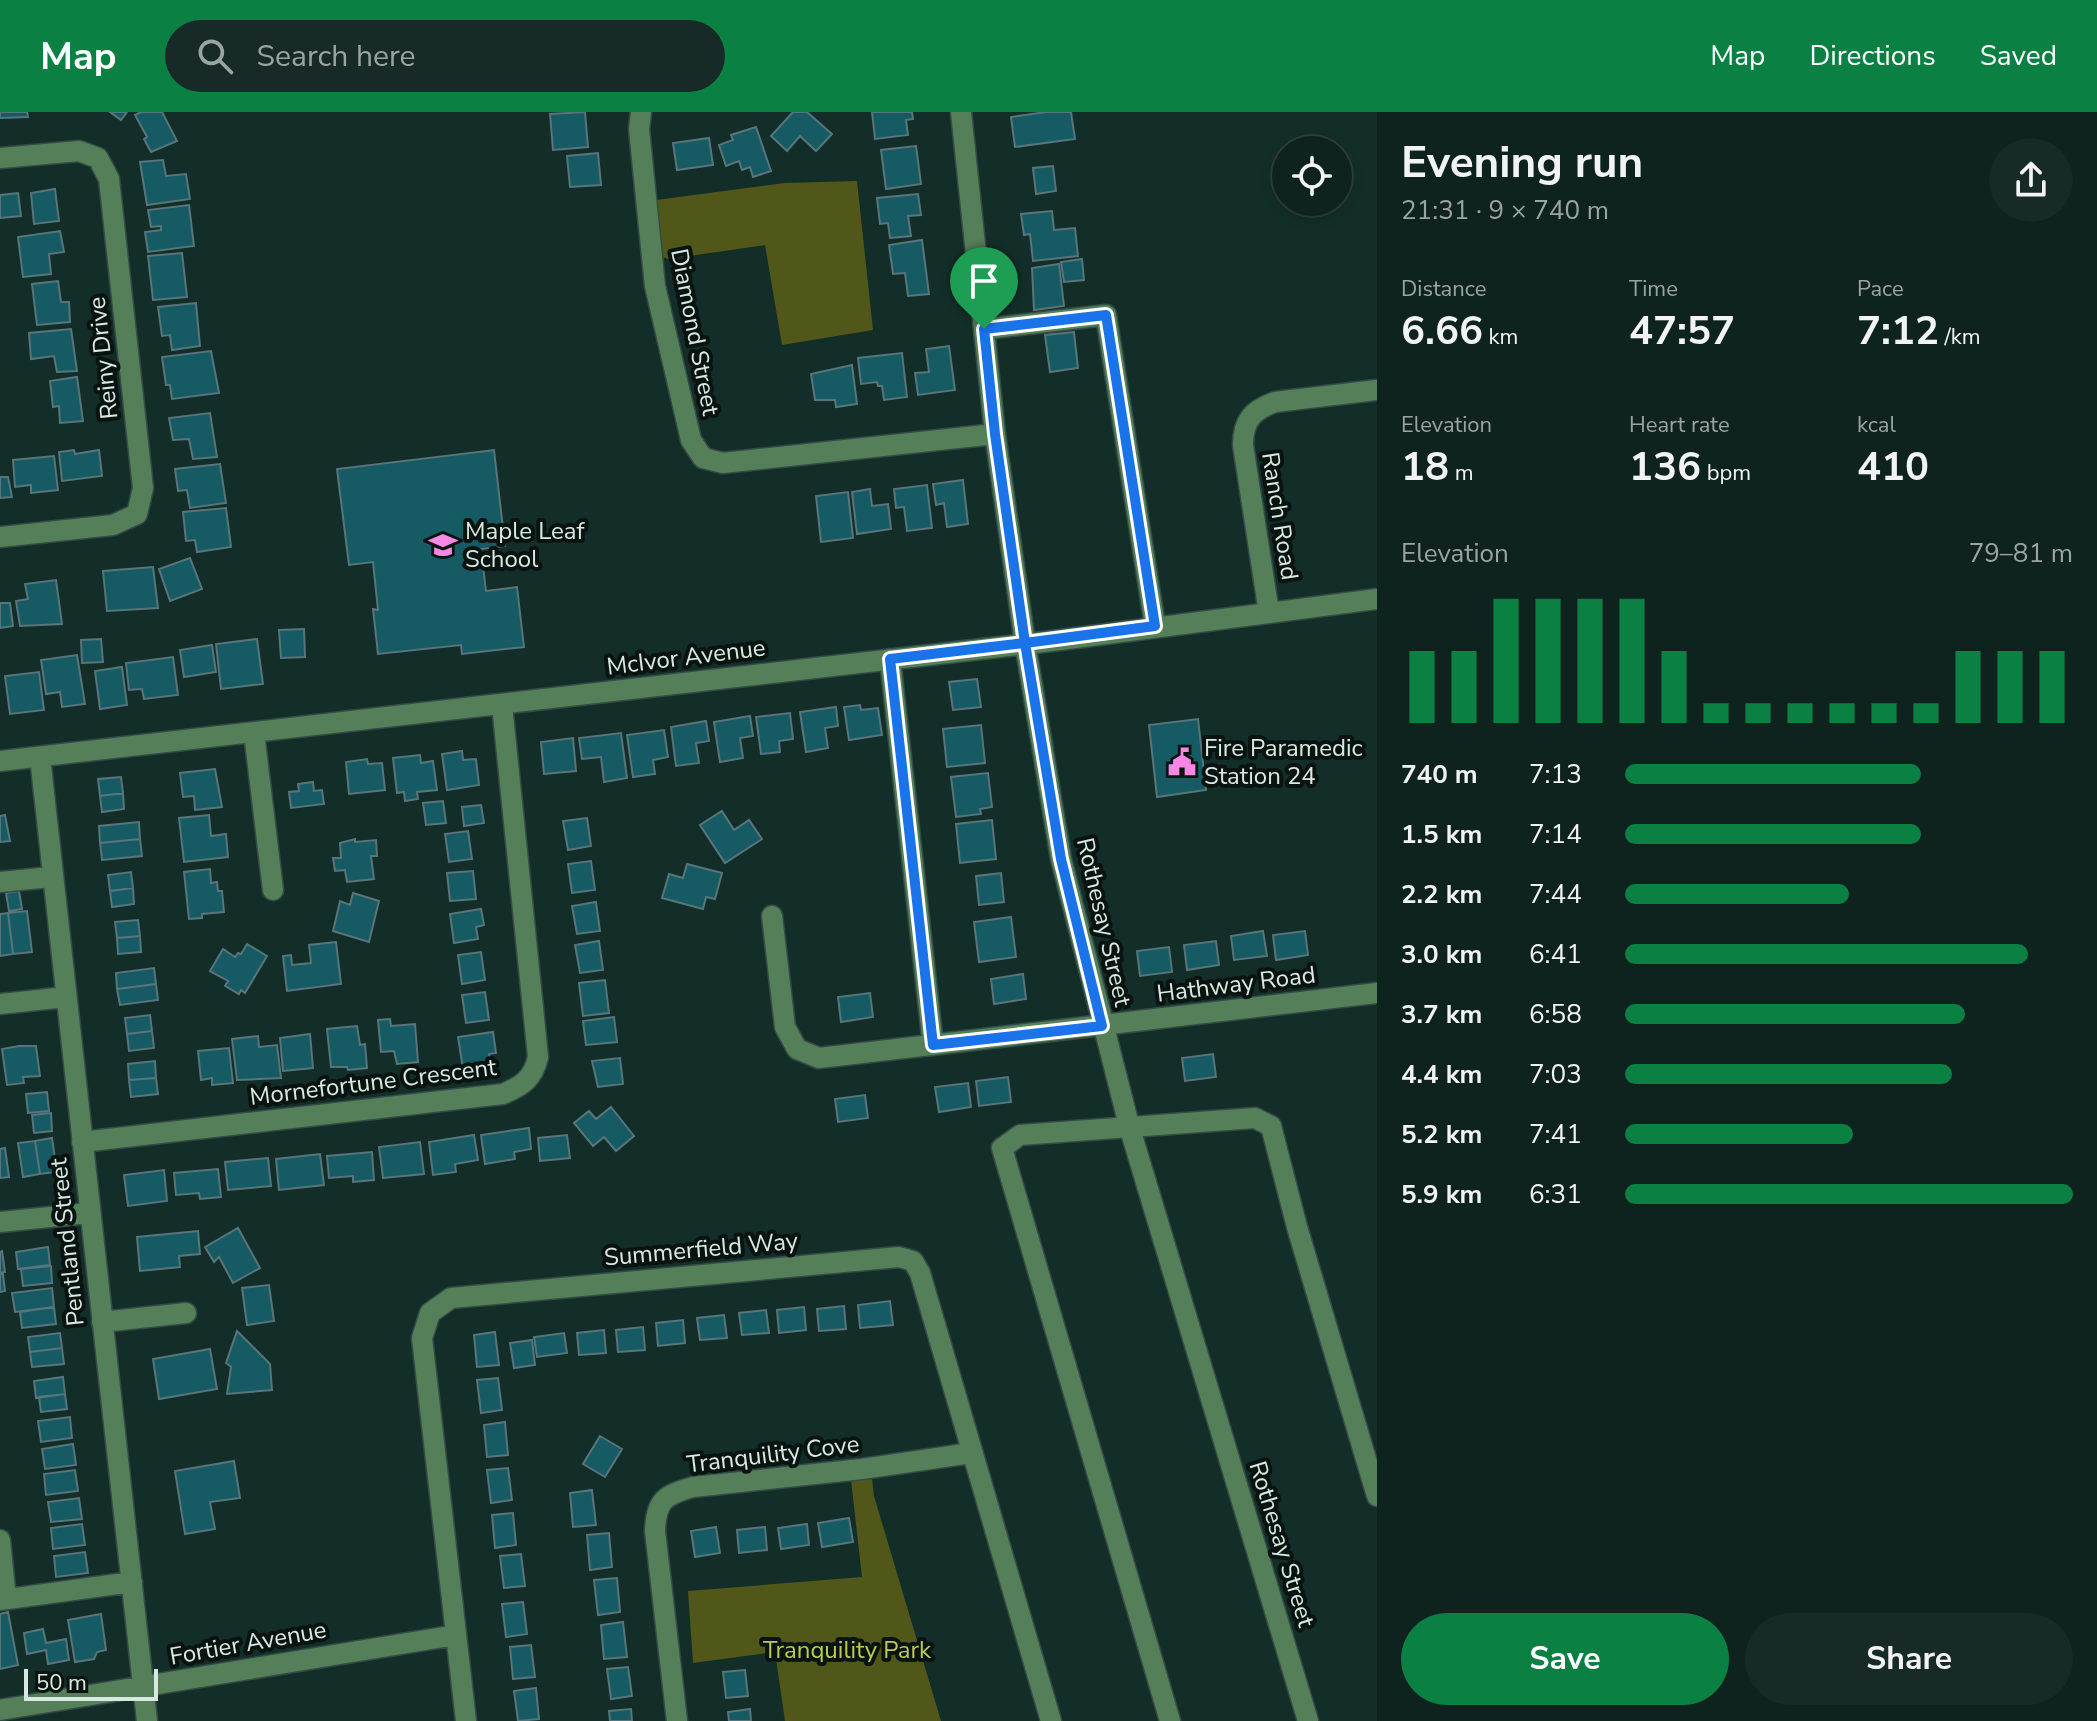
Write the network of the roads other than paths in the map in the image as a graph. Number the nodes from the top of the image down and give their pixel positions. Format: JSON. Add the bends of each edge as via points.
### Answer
{"nodes":[{"id":1,"x":641,"y":112,"type":"edge"},
{"id":2,"x":961,"y":112,"type":"edge"},
{"id":3,"x":0,"y":158,"type":"edge"},
{"id":4,"x":984,"y":329,"type":"junction"},
{"id":5,"x":1377,"y":390,"type":"edge"},
{"id":6,"x":995,"y":434,"type":"junction"},
{"id":7,"x":0,"y":537,"type":"edge"},
{"id":8,"x":1377,"y":599,"type":"edge"},
{"id":9,"x":1269,"y":613,"type":"junction"},
{"id":10,"x":1155,"y":626,"type":"junction"},
{"id":11,"x":1025,"y":643,"type":"junction"},
{"id":12,"x":890,"y":659,"type":"junction"},
{"id":13,"x":502,"y":705,"type":"junction"},
{"id":14,"x":254,"y":733,"type":"junction"},
{"id":15,"x":40,"y":757,"type":"junction"},
{"id":16,"x":0,"y":761,"type":"edge"},
{"id":17,"x":51,"y":877,"type":"junction"},
{"id":18,"x":0,"y":882,"type":"edge"},
{"id":19,"x":273,"y":890,"type":"dead end"},
{"id":20,"x":772,"y":916,"type":"dead end"},
{"id":21,"x":1377,"y":993,"type":"edge"},
{"id":22,"x":66,"y":997,"type":"junction"},
{"id":23,"x":0,"y":1004,"type":"edge"},
{"id":24,"x":1102,"y":1026,"type":"junction"},
{"id":25,"x":933,"y":1045,"type":"junction"},
{"id":26,"x":1130,"y":1129,"type":"junction"},
{"id":27,"x":82,"y":1142,"type":"junction"},
{"id":28,"x":89,"y":1213,"type":"junction"},
{"id":29,"x":0,"y":1222,"type":"edge"},
{"id":30,"x":186,"y":1313,"type":"dead end"},
{"id":31,"x":102,"y":1322,"type":"junction"},
{"id":32,"x":971,"y":1453,"type":"junction"},
{"id":33,"x":1377,"y":1496,"type":"edge"},
{"id":34,"x":0,"y":1540,"type":"edge"},
{"id":35,"x":132,"y":1582,"type":"junction"},
{"id":36,"x":3,"y":1600,"type":"edge"},
{"id":37,"x":456,"y":1635,"type":"junction"},
{"id":38,"x":143,"y":1687,"type":"junction"},
{"id":39,"x":0,"y":1710,"type":"edge"},
{"id":40,"x":147,"y":1721,"type":"edge"},
{"id":41,"x":466,"y":1721,"type":"edge"},
{"id":42,"x":677,"y":1721,"type":"edge"},
{"id":43,"x":1051,"y":1721,"type":"edge"},
{"id":44,"x":1170,"y":1721,"type":"edge"},
{"id":45,"x":1308,"y":1721,"type":"edge"}],
"edges":[{"from":1,"to":6,"type":"street","name":"Diamond Street","via":[[655,286],[691,440],[703,458],[723,463]]},
{"from":2,"to":4,"type":"street","name":"Rothesay Street"},
{"from":3,"to":7,"type":"street","name":"Reiny Drive","via":[[79,151],[98,158],[109,179],[143,488],[137,514],[113,525]]},
{"from":4,"to":6,"type":"street","name":"Rothesay Street"},
{"from":4,"to":10,"type":"street","via":[[1106,315]]},
{"from":5,"to":9,"type":"street","name":"Ranch Road","via":[[1275,402],[1249,417],[1243,445]]},
{"from":6,"to":11,"type":"street","name":"Rothesay Street"},
{"from":8,"to":9,"type":"street","name":"McIvor Avenue"},
{"from":9,"to":10,"type":"street","name":"McIvor Avenue"},
{"from":10,"to":11,"type":"street","name":"McIvor Avenue"},
{"from":11,"to":12,"type":"street","name":"McIvor Avenue"},
{"from":11,"to":24,"type":"street","name":"Rothesay Street","via":[[1061,859]]},
{"from":12,"to":13,"type":"street","name":"McIvor Avenue"},
{"from":12,"to":25,"type":"street"},
{"from":13,"to":14,"type":"street","name":"McIvor Avenue"},
{"from":13,"to":27,"type":"street","name":"Mornefortune Crescent","via":[[538,1057],[523,1086],[503,1094]]},
{"from":14,"to":15,"type":"street","name":"McIvor Avenue"},
{"from":14,"to":19,"type":"street"},
{"from":15,"to":16,"type":"street","name":"McIvor Avenue"},
{"from":15,"to":17,"type":"street","name":"Pentland Street"},
{"from":17,"to":18,"type":"street"},
{"from":17,"to":22,"type":"street","name":"Pentland Street"},
{"from":20,"to":25,"type":"street","name":"Hathway Road","via":[[785,1027],[797,1049],[819,1058]]},
{"from":21,"to":24,"type":"street","name":"Hathway Road"},
{"from":22,"to":23,"type":"street"},
{"from":22,"to":27,"type":"street","name":"Pentland Street"},
{"from":24,"to":25,"type":"street","name":"Hathway Road"},
{"from":24,"to":26,"type":"street","name":"Rothesay Street"},
{"from":26,"to":33,"type":"street","via":[[1255,1118],[1271,1126]]},
{"from":26,"to":44,"type":"street","via":[[1020,1135],[1002,1148]]},
{"from":26,"to":45,"type":"street","name":"Rothesay Street"},
{"from":27,"to":28,"type":"street","name":"Pentland Street"},
{"from":28,"to":29,"type":"street"},
{"from":28,"to":31,"type":"street","name":"Pentland Street"},
{"from":30,"to":31,"type":"street"},
{"from":31,"to":35,"type":"street","name":"Pentland Street"},
{"from":32,"to":37,"type":"street","name":"Summerfield Way","via":[[913,1261],[899,1257],[451,1298],[430,1313],[422,1338]]},
{"from":32,"to":42,"type":"street","name":"Tranquility Cove","via":[[693,1487],[661,1502],[655,1531]]},
{"from":32,"to":43,"type":"street","name":"Summerfield Way"},
{"from":34,"to":36,"type":"street"},
{"from":35,"to":36,"type":"street"},
{"from":35,"to":38,"type":"street","name":"Pentland Street"},
{"from":37,"to":38,"type":"street","name":"Fortier Avenue"},
{"from":37,"to":41,"type":"street","name":"Summerfield Way"},
{"from":38,"to":39,"type":"street","name":"Fortier Avenue"},
{"from":38,"to":40,"type":"street","name":"Pentland Street"}]}
